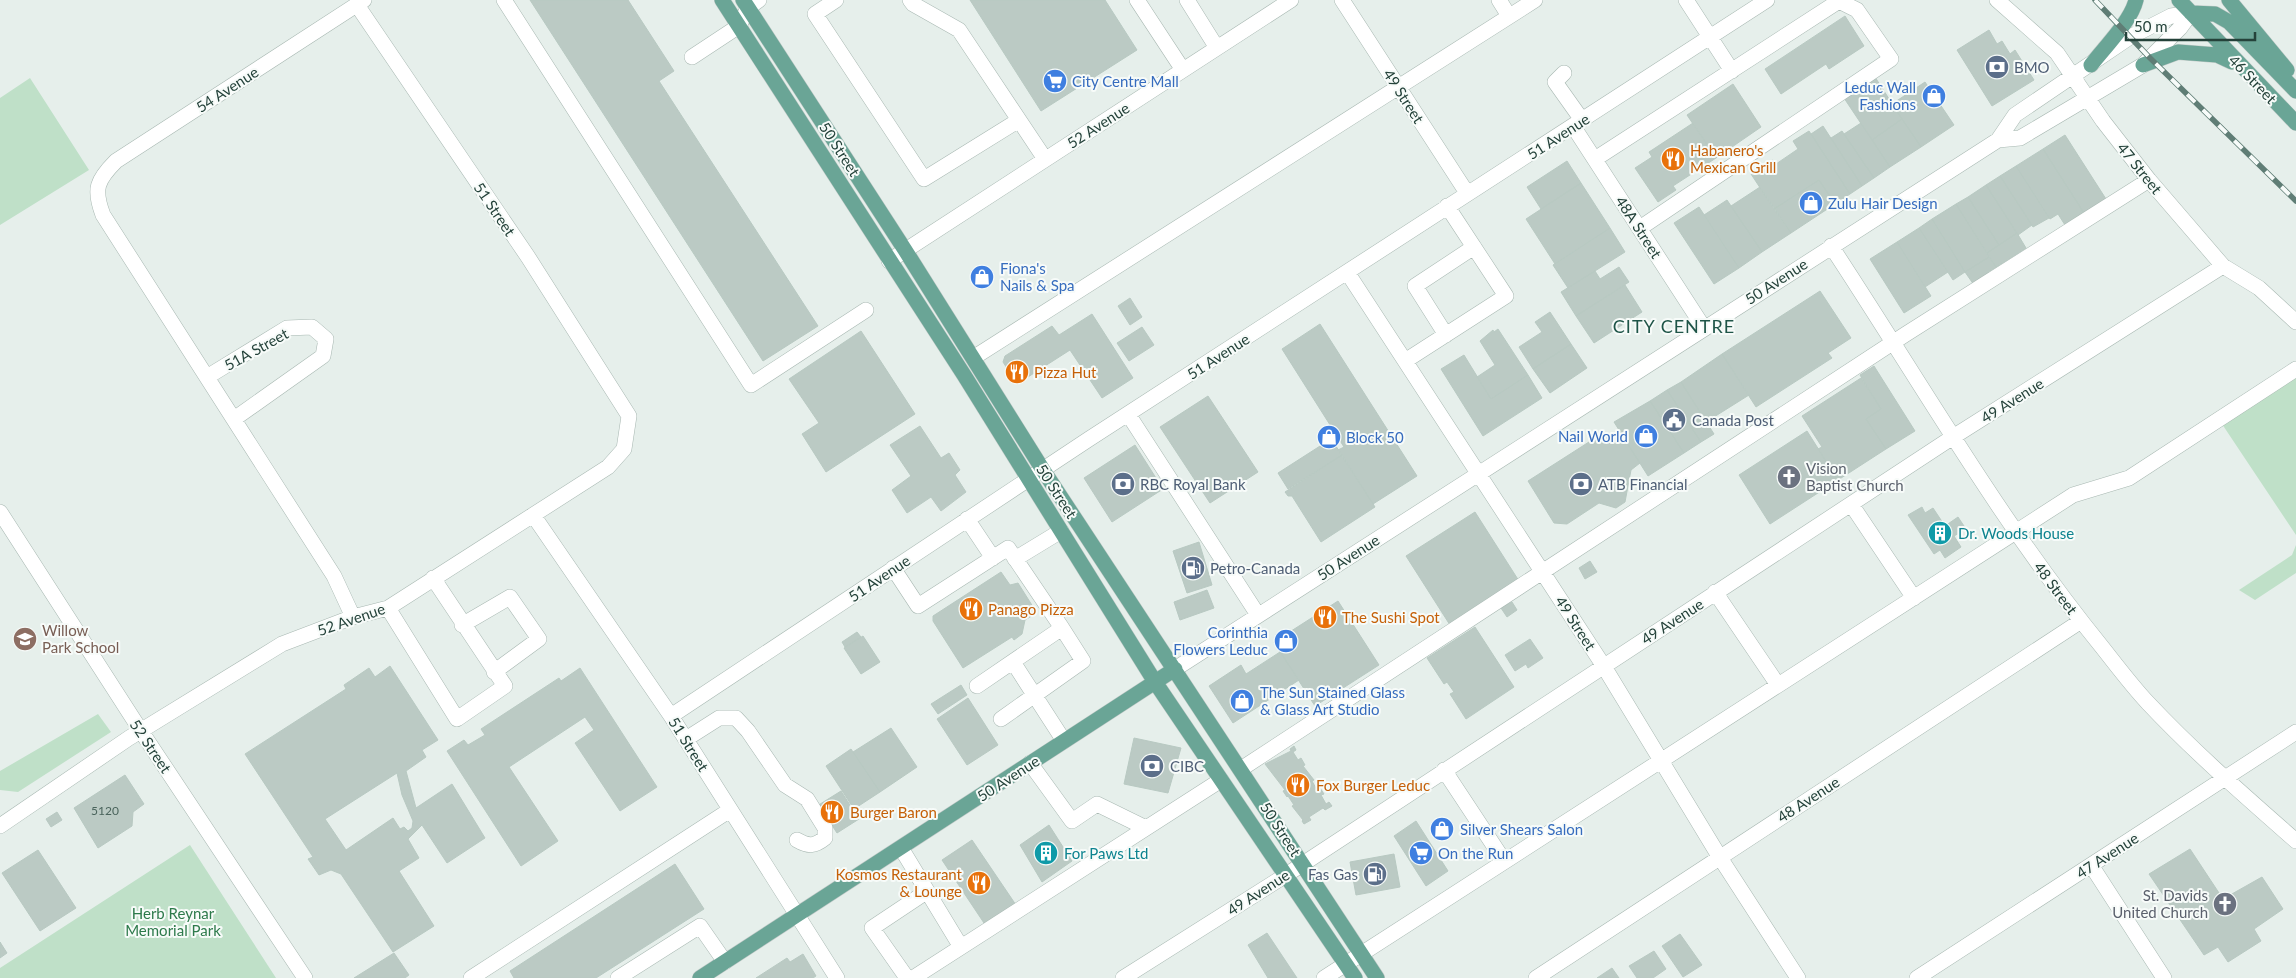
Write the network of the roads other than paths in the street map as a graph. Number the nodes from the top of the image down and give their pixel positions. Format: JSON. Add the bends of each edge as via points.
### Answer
{"nodes":[{"id":1,"x":504,"y":0,"type":"edge"},
{"id":2,"x":722,"y":0,"type":"edge"},
{"id":3,"x":836,"y":0,"type":"edge"},
{"id":4,"x":910,"y":0,"type":"edge"},
{"id":5,"x":1137,"y":0,"type":"edge"},
{"id":6,"x":1186,"y":0,"type":"edge"},
{"id":7,"x":1291,"y":0,"type":"edge"},
{"id":8,"x":1342,"y":0,"type":"edge"},
{"id":9,"x":1499,"y":0,"type":"edge"},
{"id":10,"x":1535,"y":0,"type":"edge"},
{"id":11,"x":1686,"y":0,"type":"edge"},
{"id":12,"x":1767,"y":0,"type":"edge"},
{"id":13,"x":1997,"y":0,"type":"edge"},
{"id":14,"x":2136,"y":0,"type":"edge"},
{"id":15,"x":2179,"y":0,"type":"edge"},
{"id":16,"x":2229,"y":0,"type":"edge"},
{"id":17,"x":1838,"y":1,"type":"edge"},
{"id":18,"x":360,"y":2,"type":"edge"},
{"id":19,"x":750,"y":3,"type":"edge"},
{"id":20,"x":2188,"y":7,"type":"edge"},
{"id":21,"x":1510,"y":16,"type":"junction"},
{"id":22,"x":739,"y":26,"type":"junction"},
{"id":23,"x":1710,"y":37,"type":"junction"},
{"id":24,"x":1217,"y":48,"type":"junction"},
{"id":25,"x":692,"y":58,"type":"dead end"},
{"id":26,"x":2091,"y":65,"type":"junction"},
{"id":27,"x":2143,"y":65,"type":"junction"},
{"id":28,"x":2239,"y":65,"type":"junction"},
{"id":29,"x":1182,"y":70,"type":"junction"},
{"id":30,"x":1732,"y":71,"type":"junction"},
{"id":31,"x":1564,"y":73,"type":"dead end"},
{"id":32,"x":2073,"y":77,"type":"junction"},
{"id":33,"x":2296,"y":81,"type":"edge"},
{"id":34,"x":1398,"y":87,"type":"junction"},
{"id":35,"x":2296,"y":91,"type":"edge"},
{"id":36,"x":2087,"y":98,"type":"junction"},
{"id":37,"x":1019,"y":120,"type":"junction"},
{"id":38,"x":1578,"y":123,"type":"junction"},
{"id":39,"x":2296,"y":123,"type":"edge"},
{"id":40,"x":1998,"y":140,"type":"junction"},
{"id":41,"x":1045,"y":159,"type":"junction"},
{"id":42,"x":1595,"y":159,"type":"junction"},
{"id":43,"x":2149,"y":180,"type":"junction"},
{"id":44,"x":98,"y":185,"type":"joint"},
{"id":45,"x":1467,"y":193,"type":"junction"},
{"id":46,"x":1447,"y":206,"type":"junction"},
{"id":47,"x":1640,"y":228,"type":"junction"},
{"id":48,"x":1831,"y":246,"type":"junction"},
{"id":49,"x":1474,"y":247,"type":"junction"},
{"id":50,"x":905,"y":250,"type":"junction"},
{"id":51,"x":889,"y":261,"type":"junction"},
{"id":52,"x":2223,"y":266,"type":"junction"},
{"id":53,"x":1346,"y":272,"type":"junction"},
{"id":54,"x":866,"y":310,"type":"dead end"},
{"id":55,"x":2296,"y":322,"type":"edge"},
{"id":56,"x":1704,"y":328,"type":"junction"},
{"id":57,"x":1446,"y":335,"type":"junction"},
{"id":58,"x":1894,"y":342,"type":"junction"},
{"id":59,"x":972,"y":358,"type":"junction"},
{"id":60,"x":1405,"y":361,"type":"junction"},
{"id":61,"x":2296,"y":369,"type":"edge"},
{"id":62,"x":207,"y":377,"type":"junction"},
{"id":63,"x":1128,"y":414,"type":"junction"},
{"id":64,"x":629,"y":416,"type":"joint"},
{"id":65,"x":234,"y":419,"type":"junction"},
{"id":66,"x":1953,"y":437,"type":"junction"},
{"id":67,"x":1043,"y":470,"type":"junction"},
{"id":68,"x":1478,"y":473,"type":"junction"},
{"id":69,"x":1028,"y":479,"type":"junction"},
{"id":70,"x":1851,"y":504,"type":"junction"},
{"id":71,"x":0,"y":512,"type":"edge"},
{"id":72,"x":533,"y":515,"type":"junction"},
{"id":73,"x":967,"y":519,"type":"junction"},
{"id":74,"x":1060,"y":531,"type":"junction"},
{"id":75,"x":2016,"y":532,"type":"junction"},
{"id":76,"x":993,"y":558,"type":"junction"},
{"id":77,"x":1016,"y":559,"type":"junction"},
{"id":78,"x":893,"y":568,"type":"junction"},
{"id":79,"x":1542,"y":571,"type":"junction"},
{"id":80,"x":433,"y":578,"type":"junction"},
{"id":81,"x":1715,"y":592,"type":"junction"},
{"id":82,"x":1914,"y":598,"type":"junction"},
{"id":83,"x":388,"y":608,"type":"junction"},
{"id":84,"x":1258,"y":615,"type":"junction"},
{"id":85,"x":353,"y":617,"type":"junction"},
{"id":86,"x":2081,"y":621,"type":"junction"},
{"id":87,"x":462,"y":625,"type":"junction"},
{"id":88,"x":1062,"y":628,"type":"junction"},
{"id":89,"x":1013,"y":662,"type":"junction"},
{"id":90,"x":1604,"y":665,"type":"junction"},
{"id":91,"x":1174,"y":669,"type":"junction"},
{"id":92,"x":494,"y":672,"type":"junction"},
{"id":93,"x":1155,"y":682,"type":"junction"},
{"id":94,"x":1778,"y":685,"type":"junction"},
{"id":95,"x":977,"y":686,"type":"dead end"},
{"id":96,"x":1035,"y":694,"type":"junction"},
{"id":97,"x":671,"y":716,"type":"junction"},
{"id":98,"x":1001,"y":719,"type":"dead end"},
{"id":99,"x":141,"y":731,"type":"junction"},
{"id":100,"x":2296,"y":732,"type":"edge"},
{"id":101,"x":686,"y":739,"type":"junction"},
{"id":102,"x":1064,"y":741,"type":"junction"},
{"id":103,"x":1661,"y":760,"type":"junction"},
{"id":104,"x":1030,"y":764,"type":"junction"},
{"id":105,"x":1241,"y":769,"type":"junction"},
{"id":106,"x":1444,"y":770,"type":"junction"},
{"id":107,"x":2225,"y":778,"type":"junction"},
{"id":108,"x":1221,"y":780,"type":"junction"},
{"id":109,"x":730,"y":810,"type":"junction"},
{"id":110,"x":0,"y":826,"type":"edge"},
{"id":111,"x":1146,"y":828,"type":"junction"},
{"id":112,"x":797,"y":840,"type":"dead end"},
{"id":113,"x":2296,"y":841,"type":"edge"},
{"id":114,"x":901,"y":848,"type":"junction"},
{"id":115,"x":1719,"y":856,"type":"junction"},
{"id":116,"x":1504,"y":861,"type":"junction"},
{"id":117,"x":1303,"y":863,"type":"junction"},
{"id":118,"x":2091,"y":865,"type":"junction"},
{"id":119,"x":1286,"y":875,"type":"junction"},
{"id":120,"x":926,"y":892,"type":"junction"},
{"id":121,"x":797,"y":916,"type":"junction"},
{"id":122,"x":961,"y":948,"type":"junction"},
{"id":123,"x":1361,"y":953,"type":"junction"},
{"id":124,"x":726,"y":962,"type":"junction"},
{"id":125,"x":1346,"y":963,"type":"junction"},
{"id":126,"x":305,"y":978,"type":"edge"},
{"id":127,"x":471,"y":978,"type":"edge"},
{"id":128,"x":618,"y":978,"type":"edge"},
{"id":129,"x":700,"y":978,"type":"edge"},
{"id":130,"x":837,"y":978,"type":"edge"},
{"id":131,"x":907,"y":978,"type":"edge"},
{"id":132,"x":913,"y":978,"type":"edge"},
{"id":133,"x":1123,"y":978,"type":"edge"},
{"id":134,"x":1324,"y":978,"type":"edge"},
{"id":135,"x":1355,"y":978,"type":"edge"},
{"id":136,"x":1377,"y":978,"type":"edge"},
{"id":137,"x":1536,"y":978,"type":"edge"},
{"id":138,"x":1798,"y":978,"type":"edge"},
{"id":139,"x":1917,"y":978,"type":"edge"},
{"id":140,"x":2164,"y":978,"type":"edge"}],
"edges":[{"from":1,"to":54,"type":"street","via":[[751,385]]},
{"from":2,"to":22,"type":"main road","name":"50 Street"},
{"from":3,"to":37,"type":"street","via":[[815,14],[924,179]]},
{"from":4,"to":37,"type":"street","via":[[960,30]]},
{"from":5,"to":29,"type":"street"},
{"from":6,"to":24,"type":"street"},
{"from":7,"to":24,"type":"street","name":"52 Avenue"},
{"from":8,"to":34,"type":"street","name":"49 Street"},
{"from":9,"to":21,"type":"street"},
{"from":10,"to":21,"type":"street"},
{"from":11,"to":23,"type":"street"},
{"from":12,"to":23,"type":"street","name":"51 Avenue"},
{"from":13,"to":32,"type":"street","name":"47 Street","via":[[2057,53]]},
{"from":14,"to":26,"type":"main road","via":[[2129,19]]},
{"from":15,"to":20,"type":"main road","name":"46 Street"},
{"from":16,"to":33,"type":"main road","name":"46 Street"},
{"from":17,"to":30,"type":"street"},
{"from":17,"to":47,"type":"street","via":[[1857,10],[1891,59]]},
{"from":18,"to":44,"type":"street","name":"54 Avenue","via":[[116,161],[104,172]]},
{"from":18,"to":64,"type":"street","name":"51 Street"},
{"from":19,"to":22,"type":"street"},
{"from":19,"to":50,"type":"main road","name":"50 Street"},
{"from":20,"to":26,"type":"street","name":"50 Avenue","via":[[2130,37]]},
{"from":20,"to":27,"type":"street","name":"50 Avenue","via":[[2180,28]]},
{"from":20,"to":28,"type":"main road","name":"46 Street"},
{"from":20,"to":35,"type":"main road","via":[[2215,14],[2229,22]]},
{"from":21,"to":34,"type":"street"},
{"from":22,"to":25,"type":"street"},
{"from":22,"to":51,"type":"main road","name":"50 Street"},
{"from":23,"to":30,"type":"street"},
{"from":23,"to":38,"type":"street","name":"51 Avenue"},
{"from":24,"to":29,"type":"street","name":"52 Avenue"},
{"from":26,"to":32,"type":"street","name":"50 Avenue"},
{"from":27,"to":28,"type":"main road","via":[[2178,52],[2217,56]]},
{"from":27,"to":36,"type":"street","name":"50 Avenue"},
{"from":28,"to":39,"type":"main road","name":"46 Street"},
{"from":29,"to":41,"type":"street","name":"52 Avenue"},
{"from":30,"to":42,"type":"street"},
{"from":31,"to":38,"type":"street","name":"48A Street","via":[[1555,82]]},
{"from":32,"to":36,"type":"street","name":"47 Street"},
{"from":32,"to":40,"type":"street","name":"50 Avenue","via":[[2015,115]]},
{"from":34,"to":45,"type":"street","name":"49 Street"},
{"from":34,"to":59,"type":"street"},
{"from":36,"to":40,"type":"street","name":"50 Avenue","via":[[2020,138]]},
{"from":36,"to":43,"type":"street","name":"47 Street"},
{"from":37,"to":41,"type":"street"},
{"from":38,"to":42,"type":"street","name":"48A Street"},
{"from":38,"to":45,"type":"street","name":"51 Avenue"},
{"from":40,"to":48,"type":"street","name":"50 Avenue"},
{"from":41,"to":50,"type":"street","name":"52 Avenue"},
{"from":42,"to":47,"type":"street","name":"48A Street"},
{"from":43,"to":52,"type":"street","name":"47 Street"},
{"from":43,"to":58,"type":"street"},
{"from":44,"to":62,"type":"street","name":"51A Street","via":[[97,199],[102,215]]},
{"from":45,"to":46,"type":"street","name":"51 Avenue"},
{"from":46,"to":49,"type":"street"},
{"from":46,"to":53,"type":"street","name":"51 Avenue"},
{"from":47,"to":56,"type":"street","name":"48A Street"},
{"from":48,"to":56,"type":"street","name":"50 Avenue"},
{"from":48,"to":58,"type":"street","name":"48 Street"},
{"from":49,"to":57,"type":"street","via":[[1506,296]]},
{"from":49,"to":57,"type":"street","via":[[1414,286]]},
{"from":50,"to":51,"type":"street","name":"52 Avenue"},
{"from":50,"to":59,"type":"main road","name":"50 Street"},
{"from":51,"to":69,"type":"main road","name":"50 Street"},
{"from":52,"to":55,"type":"street","name":"47 Street","via":[[2259,288]]},
{"from":52,"to":66,"type":"street","name":"49 Avenue"},
{"from":53,"to":60,"type":"street","name":"49 Street"},
{"from":53,"to":63,"type":"street","name":"51 Avenue"},
{"from":56,"to":68,"type":"street","name":"50 Avenue"},
{"from":57,"to":60,"type":"street"},
{"from":58,"to":66,"type":"street","name":"48 Street"},
{"from":58,"to":79,"type":"street"},
{"from":59,"to":67,"type":"main road","name":"50 Street"},
{"from":60,"to":68,"type":"street","name":"49 Street"},
{"from":61,"to":75,"type":"street","via":[[2129,478],[2074,495]]},
{"from":62,"to":65,"type":"street","name":"51A Street"},
{"from":62,"to":65,"type":"street","name":"51A Street","via":[[287,328],[312,327],[326,338],[323,356]]},
{"from":63,"to":67,"type":"street","name":"51 Avenue"},
{"from":63,"to":84,"type":"street"},
{"from":64,"to":72,"type":"street","name":"52 Avenue","via":[[624,449],[608,467]]},
{"from":65,"to":85,"type":"street","name":"51A Street","via":[[334,576]]},
{"from":66,"to":70,"type":"street","name":"49 Avenue"},
{"from":66,"to":75,"type":"street","name":"48 Street"},
{"from":67,"to":69,"type":"street","name":"51 Avenue"},
{"from":67,"to":91,"type":"main road","name":"50 Street"},
{"from":68,"to":79,"type":"street","name":"49 Street"},
{"from":68,"to":84,"type":"street","name":"50 Avenue"},
{"from":69,"to":73,"type":"street","name":"51 Avenue"},
{"from":69,"to":74,"type":"main road","name":"50 Street"},
{"from":70,"to":81,"type":"street","name":"49 Avenue"},
{"from":70,"to":82,"type":"street"},
{"from":71,"to":99,"type":"street","name":"52 Street"},
{"from":72,"to":80,"type":"street","name":"52 Avenue"},
{"from":72,"to":97,"type":"street","name":"51 Street"},
{"from":73,"to":76,"type":"street"},
{"from":73,"to":78,"type":"street","name":"51 Avenue"},
{"from":74,"to":77,"type":"street"},
{"from":74,"to":93,"type":"main road","name":"50 Street"},
{"from":75,"to":82,"type":"street"},
{"from":75,"to":86,"type":"street","name":"48 Street"},
{"from":76,"to":77,"type":"street","via":[[1008,548]]},
{"from":76,"to":78,"type":"street","via":[[918,606]]},
{"from":77,"to":88,"type":"street"},
{"from":78,"to":97,"type":"street","name":"51 Avenue"},
{"from":79,"to":90,"type":"street","name":"49 Street"},
{"from":79,"to":105,"type":"street"},
{"from":80,"to":83,"type":"street","name":"52 Avenue"},
{"from":80,"to":87,"type":"street"},
{"from":81,"to":90,"type":"street","name":"49 Avenue"},
{"from":81,"to":94,"type":"street"},
{"from":82,"to":94,"type":"street"},
{"from":83,"to":85,"type":"street","name":"52 Avenue"},
{"from":83,"to":92,"type":"street","via":[[456,719],[505,686]]},
{"from":84,"to":91,"type":"street","name":"50 Avenue"},
{"from":85,"to":99,"type":"street","name":"52 Avenue","via":[[282,644]]},
{"from":86,"to":107,"type":"street","name":"48 Street","via":[[2148,703]]},
{"from":86,"to":115,"type":"street","name":"48 Avenue"},
{"from":87,"to":92,"type":"street"},
{"from":87,"to":92,"type":"street","via":[[510,597],[539,639]]},
{"from":88,"to":89,"type":"street"},
{"from":88,"to":96,"type":"street","via":[[1083,661]]},
{"from":89,"to":95,"type":"street"},
{"from":89,"to":96,"type":"street"},
{"from":90,"to":103,"type":"street","name":"49 Street"},
{"from":90,"to":106,"type":"street","name":"49 Avenue"},
{"from":91,"to":93,"type":"main road","name":"50 Avenue"},
{"from":91,"to":105,"type":"main road","name":"50 Street"},
{"from":93,"to":102,"type":"main road","name":"50 Avenue"},
{"from":93,"to":108,"type":"main road","name":"50 Street"},
{"from":94,"to":103,"type":"street"},
{"from":96,"to":98,"type":"street"},
{"from":96,"to":102,"type":"street"},
{"from":97,"to":101,"type":"street","name":"51 Street"},
{"from":99,"to":110,"type":"street","name":"52 Avenue"},
{"from":99,"to":126,"type":"street","name":"52 Street"},
{"from":100,"to":107,"type":"street","name":"47 Avenue"},
{"from":101,"to":109,"type":"street","name":"51 Street"},
{"from":101,"to":112,"type":"street","via":[[719,718],[736,718],[785,785],[807,799],[825,828],[825,838],[815,845],[805,845]]},
{"from":102,"to":104,"type":"main road","name":"50 Avenue"},
{"from":103,"to":115,"type":"street","name":"49 Street"},
{"from":103,"to":116,"type":"street"},
{"from":104,"to":111,"type":"street","via":[[1072,821],[1098,804]]},
{"from":104,"to":114,"type":"main road","name":"50 Avenue"},
{"from":105,"to":117,"type":"main road","name":"50 Street"},
{"from":106,"to":116,"type":"street"},
{"from":106,"to":117,"type":"street","name":"49 Avenue"},
{"from":107,"to":113,"type":"street","name":"48 Street"},
{"from":107,"to":118,"type":"street","name":"47 Avenue"},
{"from":108,"to":111,"type":"street"},
{"from":108,"to":119,"type":"main road","name":"50 Street"},
{"from":109,"to":121,"type":"street","name":"51 Street"},
{"from":109,"to":127,"type":"street"},
{"from":111,"to":122,"type":"street"},
{"from":114,"to":120,"type":"street"},
{"from":114,"to":121,"type":"main road","name":"50 Avenue"},
{"from":115,"to":137,"type":"street","name":"48 Avenue"},
{"from":115,"to":138,"type":"street","name":"49 Street"},
{"from":116,"to":123,"type":"street"},
{"from":117,"to":119,"type":"street","name":"49 Avenue"},
{"from":117,"to":123,"type":"main road","name":"50 Street"},
{"from":118,"to":139,"type":"street","name":"47 Avenue"},
{"from":118,"to":140,"type":"street"},
{"from":119,"to":125,"type":"main road","name":"50 Street"},
{"from":119,"to":133,"type":"street","name":"49 Avenue"},
{"from":120,"to":122,"type":"street"},
{"from":120,"to":131,"type":"street","via":[[872,928]]},
{"from":121,"to":124,"type":"main road","name":"50 Avenue"},
{"from":121,"to":130,"type":"street","name":"51 Street"},
{"from":122,"to":132,"type":"street"},
{"from":123,"to":125,"type":"street"},
{"from":123,"to":136,"type":"main road","name":"50 Street"},
{"from":124,"to":128,"type":"street","via":[[700,926]]},
{"from":124,"to":129,"type":"main road","name":"50 Avenue"},
{"from":125,"to":134,"type":"street"},
{"from":125,"to":135,"type":"main road","name":"50 Street"}]}
